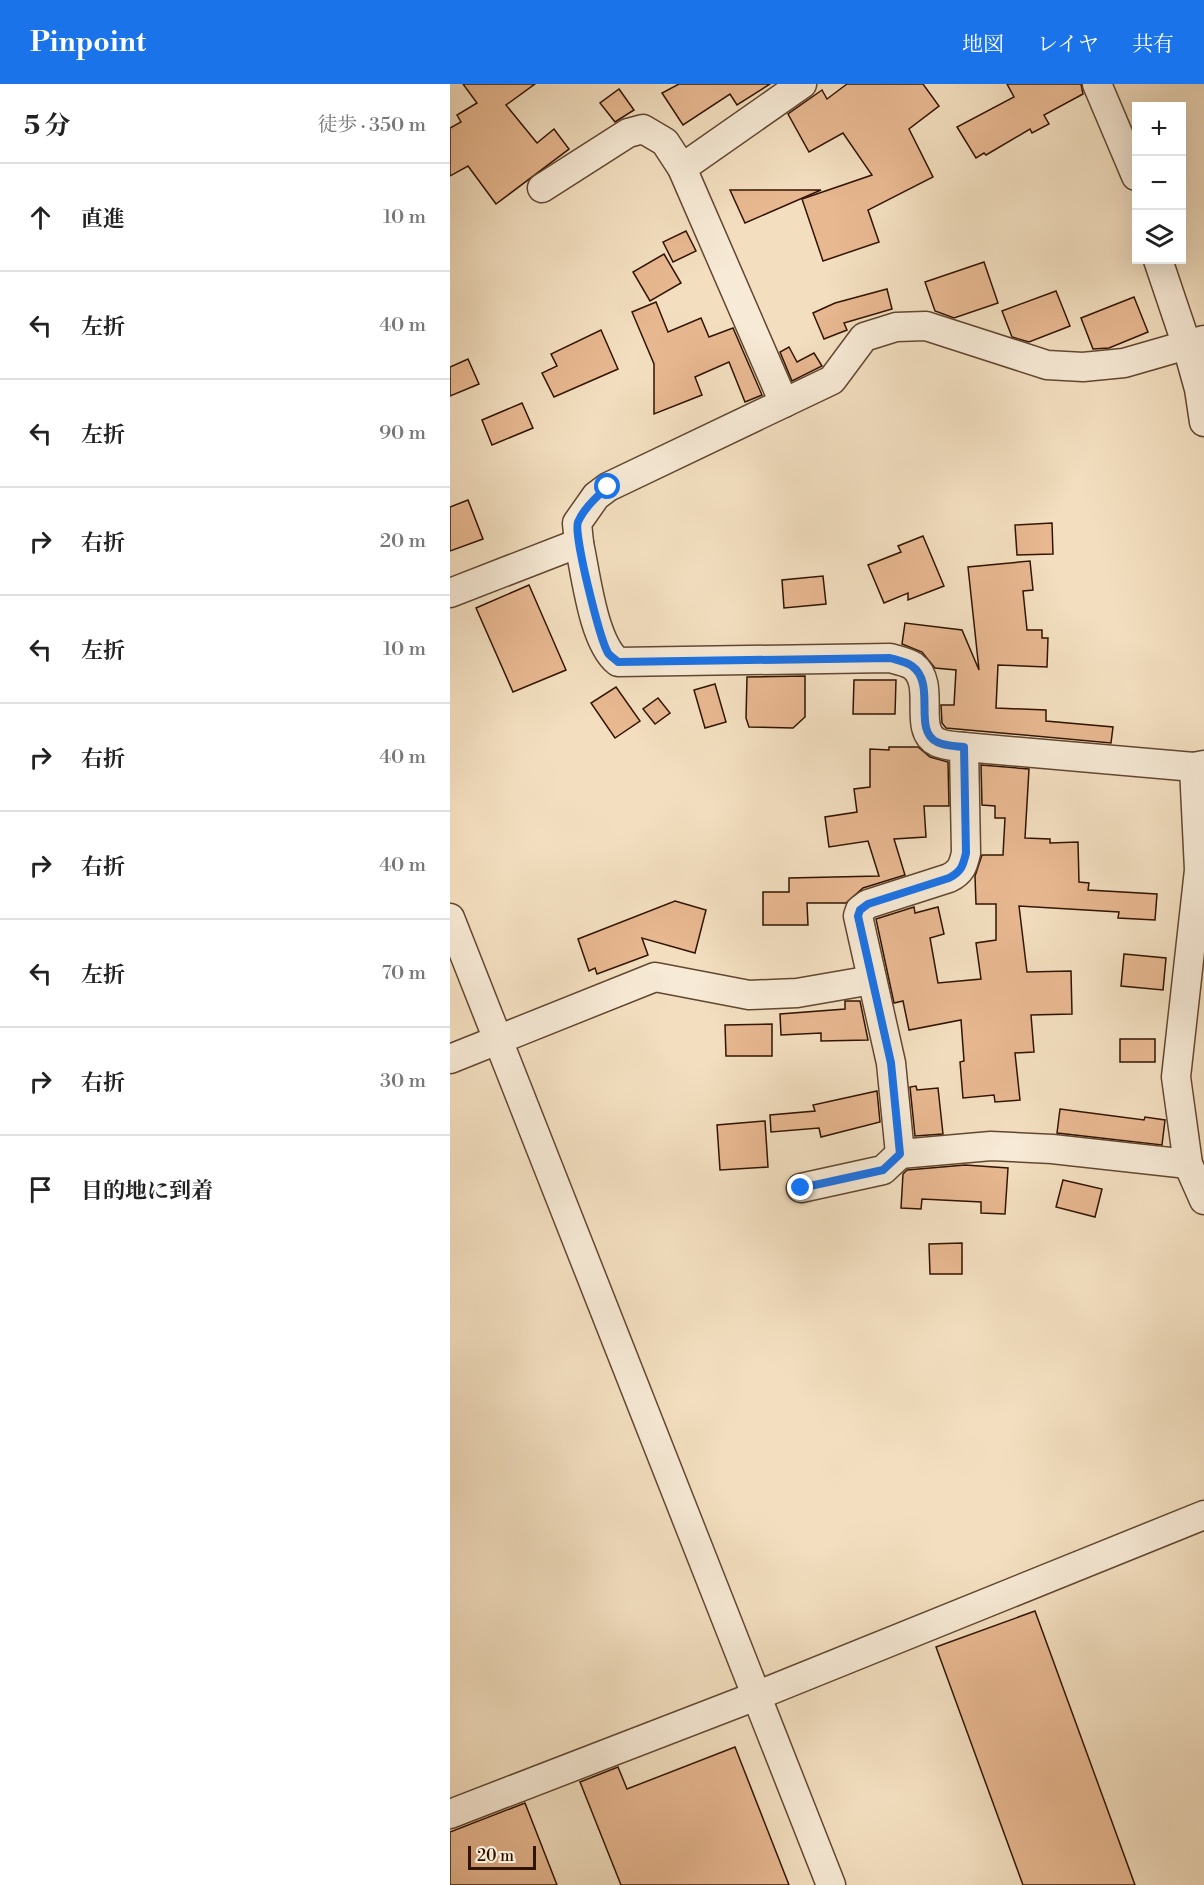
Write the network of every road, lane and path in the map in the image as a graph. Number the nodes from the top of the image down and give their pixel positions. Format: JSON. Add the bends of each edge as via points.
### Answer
{"nodes":[{"id":1,"x":802,"y":84,"type":"edge"},
{"id":2,"x":1097,"y":84,"type":"edge"},
{"id":3,"x":1132,"y":164,"type":"edge"},
{"id":4,"x":682,"y":168,"type":"junction"},
{"id":5,"x":542,"y":188,"type":"dead end"},
{"id":6,"x":1160,"y":264,"type":"edge"},
{"id":7,"x":1196,"y":343,"type":"edge"},
{"id":8,"x":784,"y":403,"type":"junction"},
{"id":9,"x":1204,"y":422,"type":"edge"},
{"id":10,"x":579,"y":543,"type":"junction"},
{"id":11,"x":450,"y":593,"type":"edge"},
{"id":12,"x":964,"y":747,"type":"junction"},
{"id":13,"x":1199,"y":766,"type":"edge"},
{"id":14,"x":450,"y":918,"type":"edge"},
{"id":15,"x":872,"y":980,"type":"junction"},
{"id":16,"x":497,"y":1040,"type":"junction"},
{"id":17,"x":450,"y":1059,"type":"edge"},
{"id":18,"x":900,"y":1154,"type":"junction"},
{"id":19,"x":1188,"y":1164,"type":"junction"},
{"id":20,"x":801,"y":1188,"type":"dead end"},
{"id":21,"x":1204,"y":1200,"type":"edge"},
{"id":22,"x":1204,"y":1515,"type":"edge"},
{"id":23,"x":756,"y":1696,"type":"junction"},
{"id":24,"x":450,"y":1814,"type":"edge"},
{"id":25,"x":831,"y":1885,"type":"edge"}],
"edges":[{"from":1,"to":4,"type":"street"},
{"from":2,"to":3,"type":"street"},
{"from":4,"to":5,"type":"street","via":[[664,142],[643,129],[628,133]]},
{"from":4,"to":8,"type":"street"},
{"from":6,"to":7,"type":"street"},
{"from":7,"to":8,"type":"street","via":[[1124,363],[1083,367],[1047,365],[927,326],[896,327],[864,337],[832,380]]},
{"from":7,"to":9,"type":"street"},
{"from":8,"to":10,"type":"street","via":[[608,487],[596,496],[577,523]]},
{"from":10,"to":11,"type":"street"},
{"from":10,"to":12,"type":"street","via":[[601,635],[609,654],[618,662],[890,658],[912,666],[924,681],[928,733],[936,742]]},
{"from":12,"to":13,"type":"street"},
{"from":12,"to":15,"type":"street","via":[[963,867],[959,874],[860,910]]},
{"from":13,"to":19,"type":"street","via":[[1199,870],[1176,1077]]},
{"from":14,"to":16,"type":"street"},
{"from":15,"to":16,"type":"street","via":[[797,993],[749,995],[655,977]]},
{"from":15,"to":18,"type":"street","via":[[891,1063]]},
{"from":16,"to":17,"type":"street"},
{"from":16,"to":23,"type":"street"},
{"from":18,"to":19,"type":"street","via":[[991,1146]]},
{"from":18,"to":20,"type":"street","via":[[883,1170]]},
{"from":19,"to":21,"type":"street"},
{"from":22,"to":23,"type":"street"},
{"from":23,"to":24,"type":"street"},
{"from":23,"to":25,"type":"street"}]}
